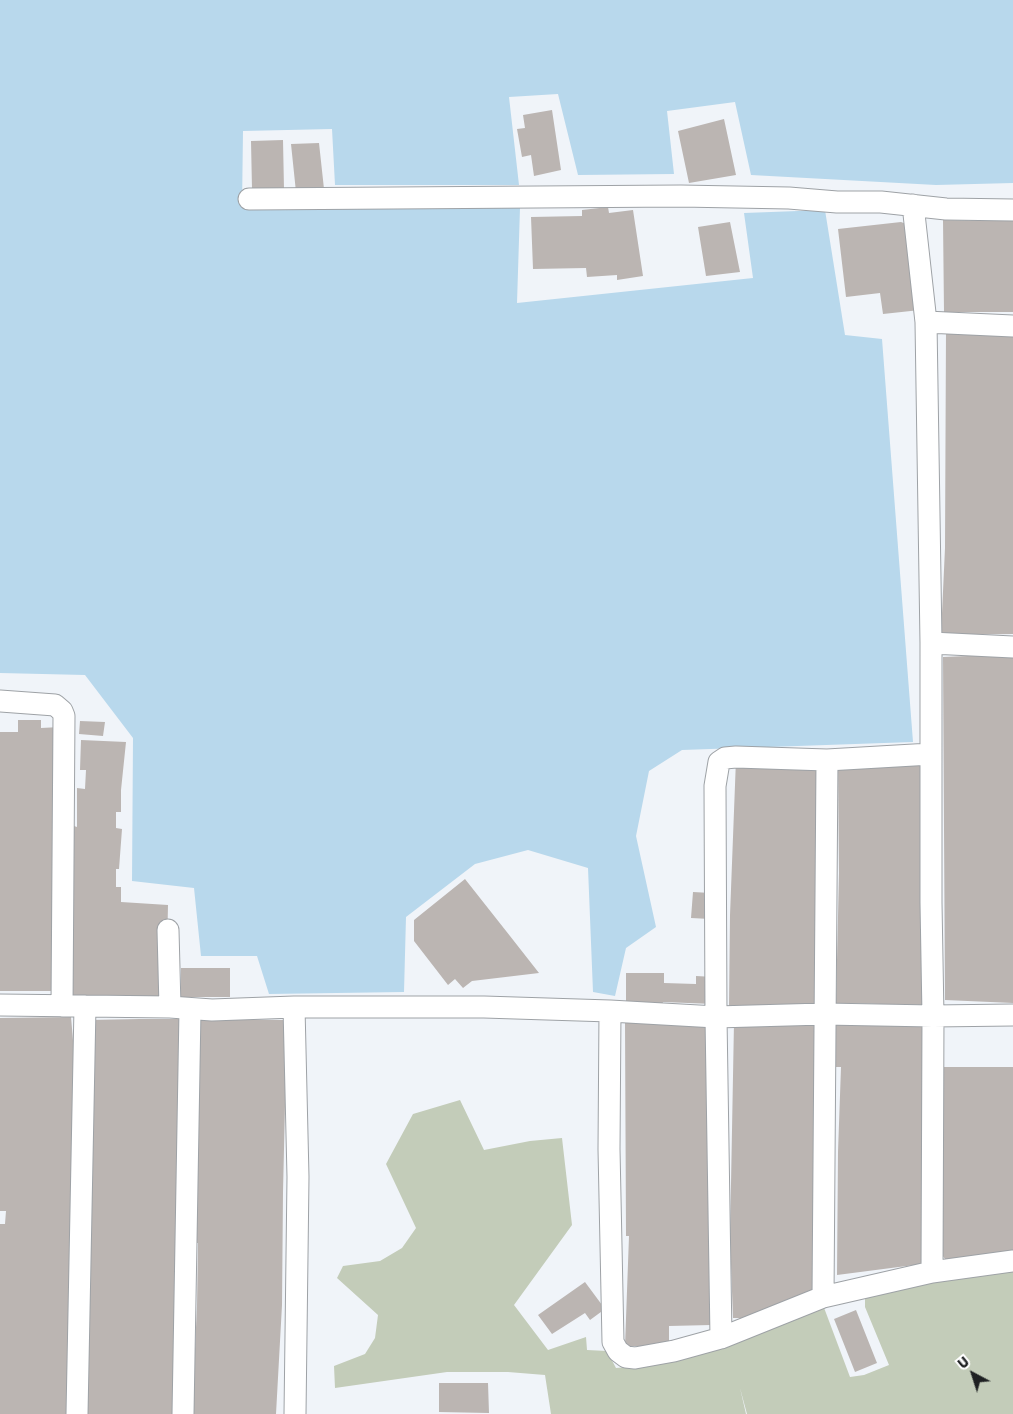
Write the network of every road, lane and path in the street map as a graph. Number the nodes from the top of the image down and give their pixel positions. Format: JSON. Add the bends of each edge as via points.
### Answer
{"nodes":[{"id":1,"x":248,"y":198,"type":"dead end"},
{"id":2,"x":913,"y":205,"type":"junction"},
{"id":3,"x":1013,"y":210,"type":"edge"},
{"id":4,"x":926,"y":322,"type":"junction"},
{"id":5,"x":1013,"y":326,"type":"edge"},
{"id":6,"x":931,"y":643,"type":"junction"},
{"id":7,"x":1013,"y":647,"type":"edge"},
{"id":8,"x":0,"y":701,"type":"edge"},
{"id":9,"x":930,"y":754,"type":"junction"},
{"id":10,"x":827,"y":760,"type":"junction"},
{"id":11,"x":168,"y":930,"type":"dead end"},
{"id":12,"x":0,"y":1005,"type":"edge"},
{"id":13,"x":62,"y":1006,"type":"junction"},
{"id":14,"x":86,"y":1006,"type":"junction"},
{"id":15,"x":294,"y":1007,"type":"junction"},
{"id":16,"x":180,"y":1008,"type":"junction"},
{"id":17,"x":610,"y":1010,"type":"junction"},
{"id":18,"x":824,"y":1014,"type":"junction"},
{"id":19,"x":1013,"y":1015,"type":"edge"},
{"id":20,"x":716,"y":1016,"type":"junction"},
{"id":21,"x":933,"y":1016,"type":"junction"},
{"id":22,"x":1013,"y":1261,"type":"edge"},
{"id":23,"x":932,"y":1272,"type":"junction"},
{"id":24,"x":823,"y":1298,"type":"junction"},
{"id":25,"x":721,"y":1338,"type":"junction"},
{"id":26,"x":77,"y":1414,"type":"edge"},
{"id":27,"x":183,"y":1414,"type":"edge"},
{"id":28,"x":295,"y":1414,"type":"edge"}],
"edges":[{"from":1,"to":2,"type":"street","via":[[681,196]]},
{"from":2,"to":3,"type":"street"},
{"from":2,"to":4,"type":"street"},
{"from":4,"to":5,"type":"street"},
{"from":4,"to":6,"type":"street"},
{"from":6,"to":7,"type":"street"},
{"from":6,"to":9,"type":"street"},
{"from":8,"to":13,"type":"street","via":[[55,705],[64,716]]},
{"from":9,"to":10,"type":"street"},
{"from":9,"to":21,"type":"street"},
{"from":10,"to":18,"type":"street"},
{"from":10,"to":20,"type":"street","via":[[736,757],[719,762],[716,786]]},
{"from":11,"to":16,"type":"street"},
{"from":12,"to":13,"type":"street"},
{"from":13,"to":14,"type":"street"},
{"from":14,"to":16,"type":"street"},
{"from":14,"to":26,"type":"street"},
{"from":15,"to":16,"type":"street"},
{"from":15,"to":17,"type":"street"},
{"from":15,"to":28,"type":"street","via":[[298,1177]]},
{"from":16,"to":27,"type":"street"},
{"from":17,"to":20,"type":"street"},
{"from":17,"to":25,"type":"street","via":[[613,1342],[626,1357],[635,1358]]},
{"from":18,"to":20,"type":"street"},
{"from":18,"to":21,"type":"street"},
{"from":18,"to":24,"type":"street"},
{"from":19,"to":21,"type":"street"},
{"from":20,"to":25,"type":"street"},
{"from":21,"to":23,"type":"street"},
{"from":22,"to":23,"type":"street"},
{"from":23,"to":24,"type":"street"},
{"from":24,"to":25,"type":"street"}]}
